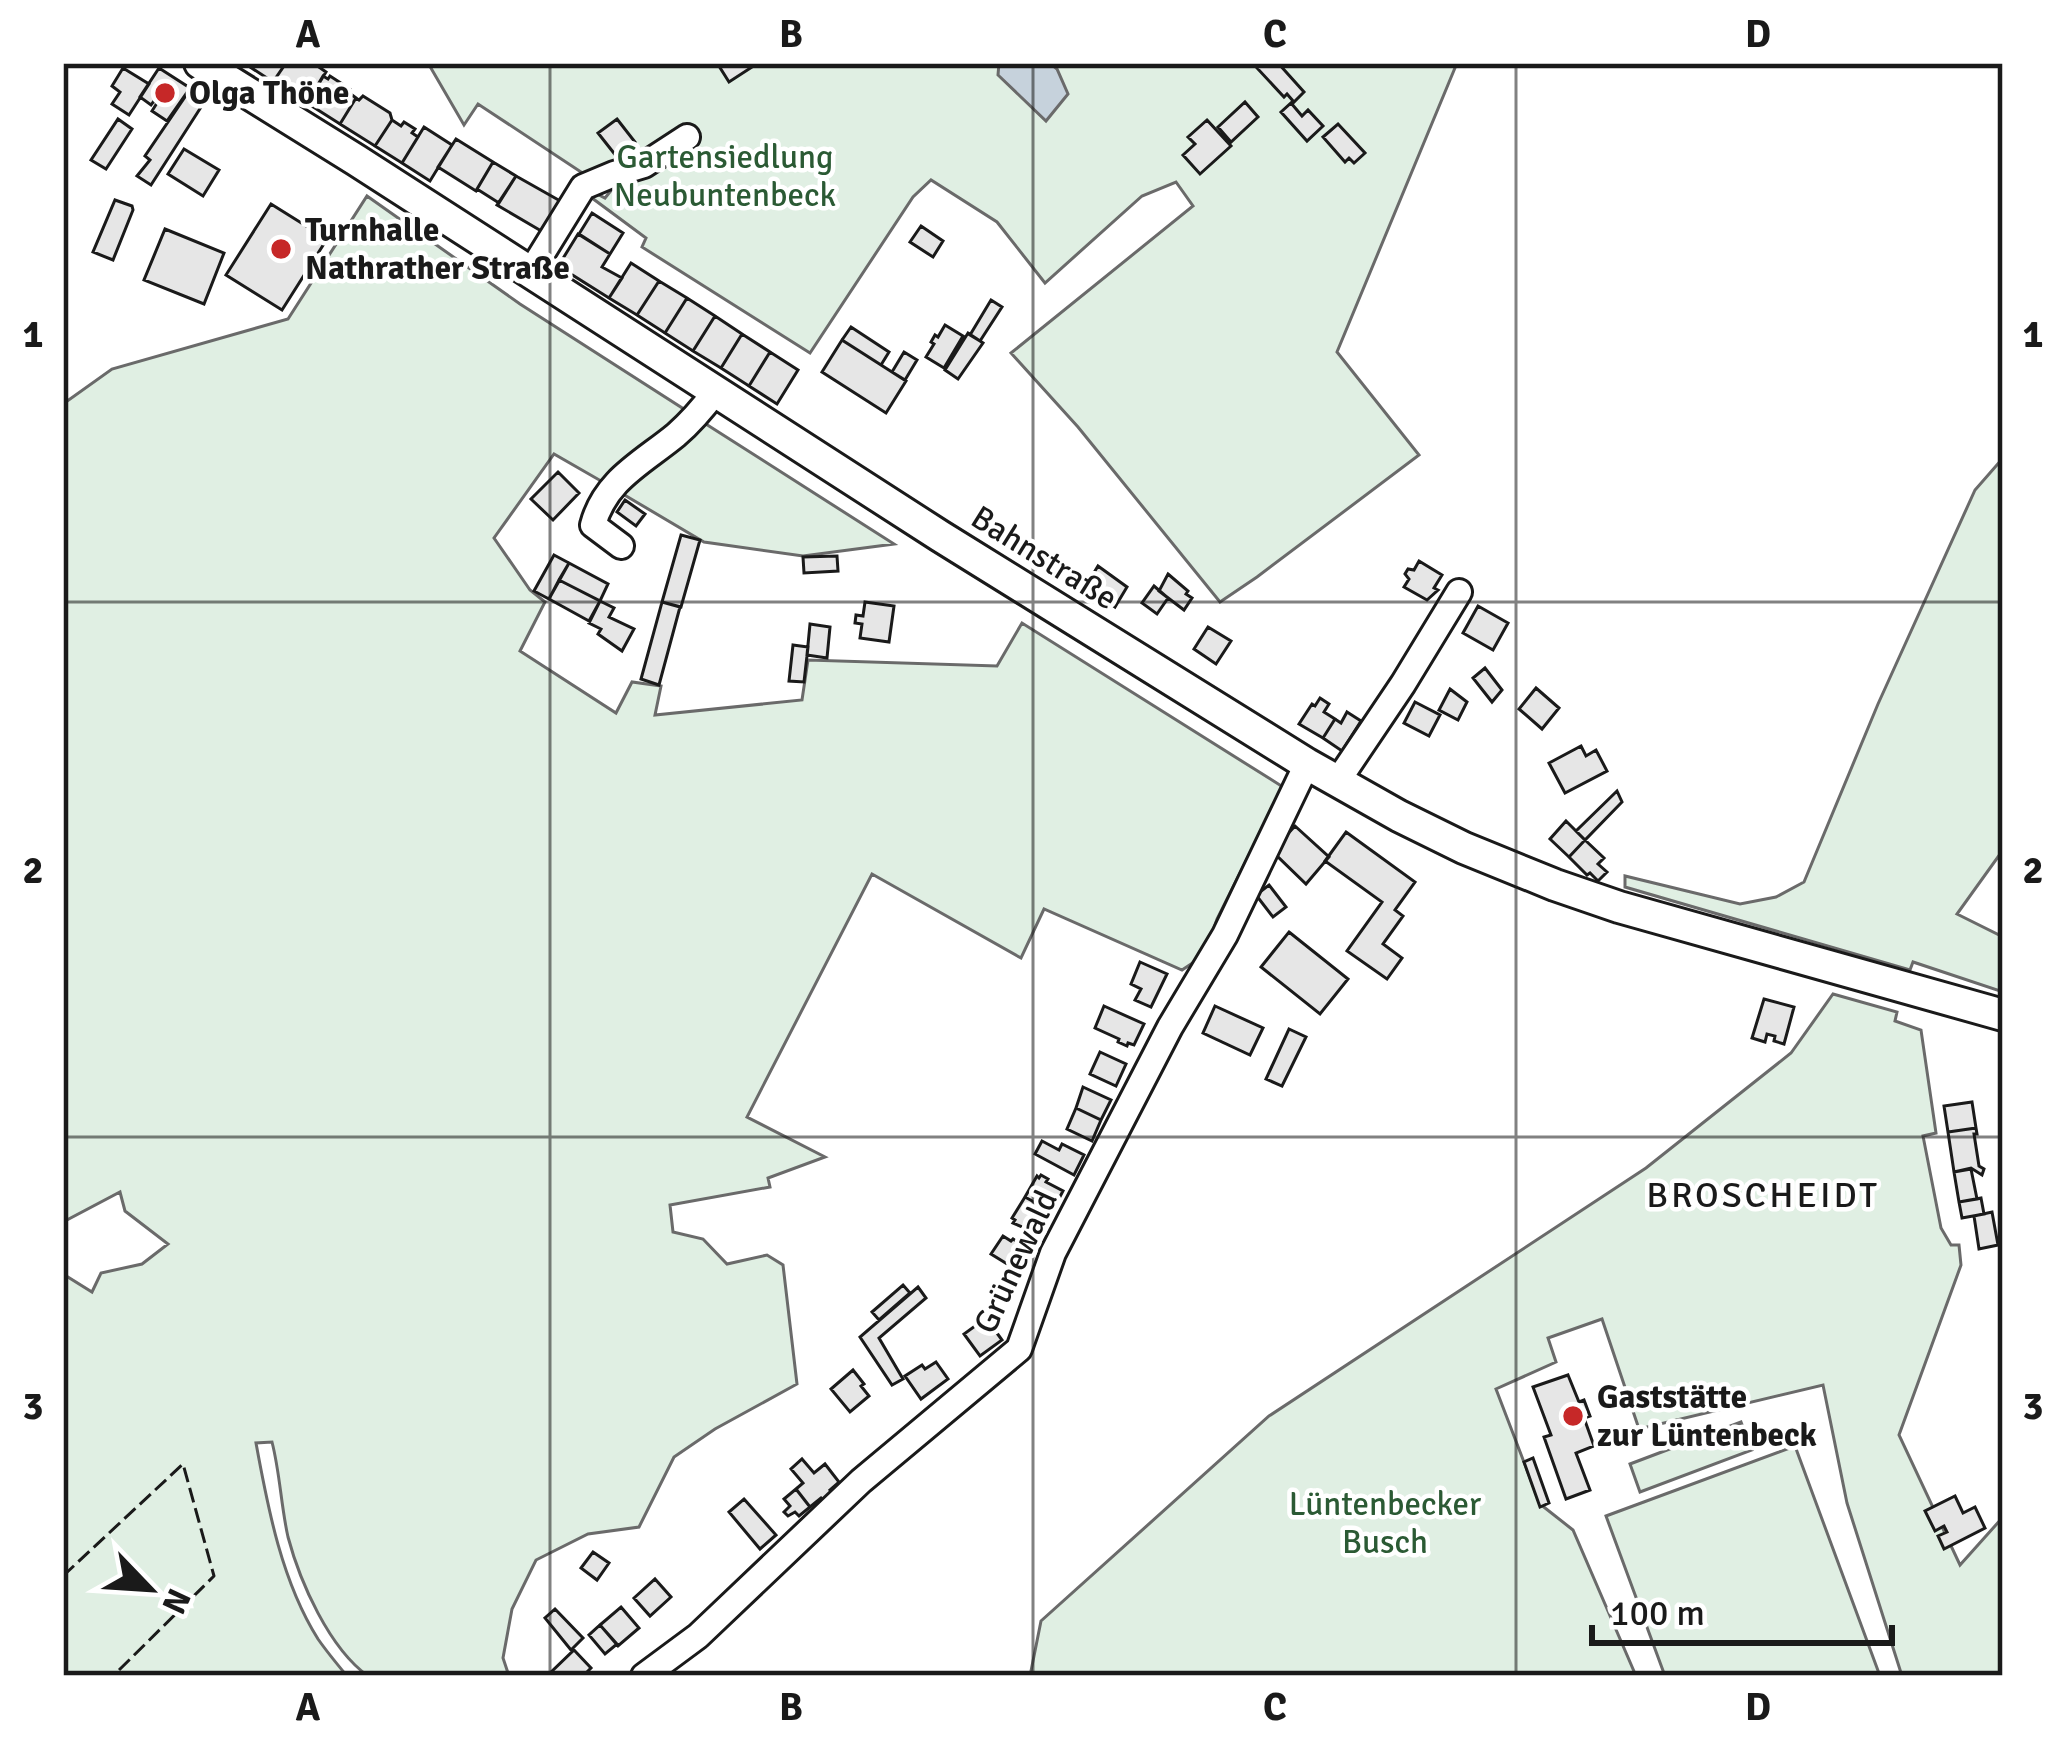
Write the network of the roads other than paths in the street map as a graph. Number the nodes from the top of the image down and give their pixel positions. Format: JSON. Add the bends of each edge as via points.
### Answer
{"nodes":[{"id":1,"x":200,"y":63,"type":"edge"},
{"id":2,"x":687,"y":137,"type":"dead end"},
{"id":3,"x":530,"y":273,"type":"junction"},
{"id":4,"x":715,"y":392,"type":"junction"},
{"id":5,"x":621,"y":546,"type":"dead end"},
{"id":6,"x":1459,"y":592,"type":"dead end"},
{"id":7,"x":1306,"y":764,"type":"junction"},
{"id":8,"x":1337,"y":782,"type":"junction"},
{"id":9,"x":2003,"y":1016,"type":"edge"},
{"id":10,"x":644,"y":1676,"type":"edge"}],
"edges":[{"from":1,"to":3,"type":"main road","name":"Bahnstraße"},
{"from":2,"to":3,"type":"street","via":[[644,165],[583,188]]},
{"from":3,"to":4,"type":"main road","name":"Bahnstraße"},
{"from":4,"to":5,"type":"street","via":[[598,506],[593,525]]},
{"from":4,"to":7,"type":"main road","name":"Bahnstraße"},
{"from":6,"to":8,"type":"street"},
{"from":7,"to":8,"type":"main road","name":"Bahnstraße"},
{"from":7,"to":10,"type":"street","name":"Grünewald","via":[[1225,935],[1053,1253],[1019,1349]]},
{"from":8,"to":9,"type":"main road","name":"Bahnstraße","via":[[1555,885]]}]}
